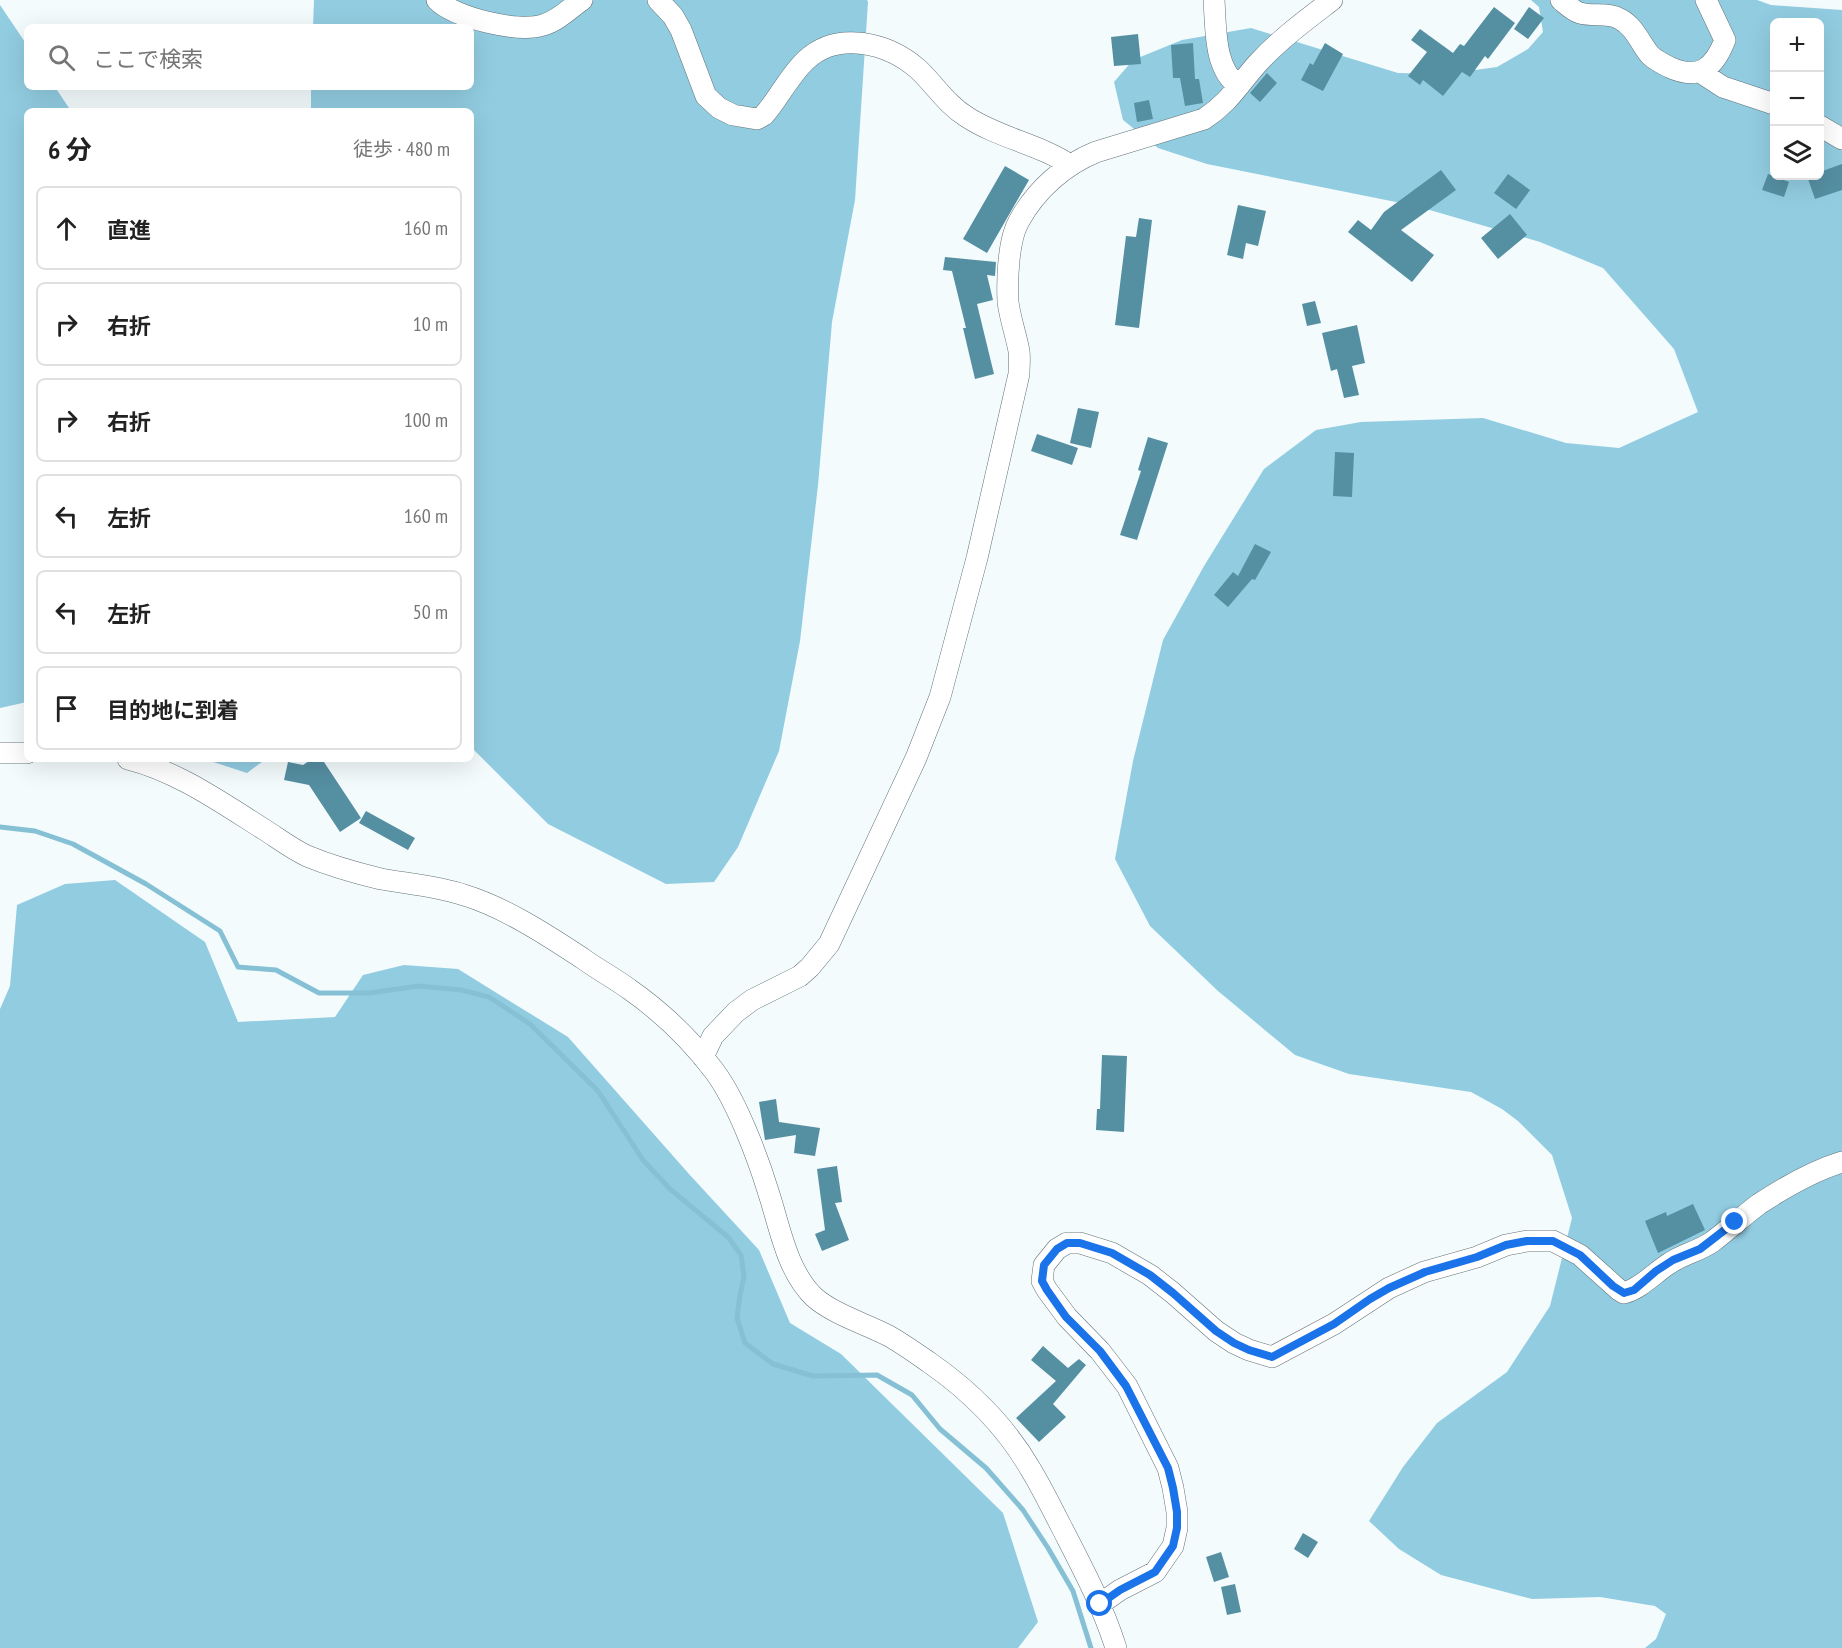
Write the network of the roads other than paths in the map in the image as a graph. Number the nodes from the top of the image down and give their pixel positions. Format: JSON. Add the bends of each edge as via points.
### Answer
{"nodes":[{"id":1,"x":437,"y":0,"type":"edge"},
{"id":2,"x":582,"y":0,"type":"edge"},
{"id":3,"x":658,"y":0,"type":"edge"},
{"id":4,"x":1214,"y":0,"type":"edge"},
{"id":5,"x":1332,"y":0,"type":"edge"},
{"id":6,"x":1561,"y":0,"type":"edge"},
{"id":7,"x":1706,"y":0,"type":"edge"},
{"id":8,"x":1700,"y":72,"type":"junction"},
{"id":9,"x":1239,"y":86,"type":"junction"},
{"id":10,"x":1770,"y":103,"type":"edge"},
{"id":11,"x":1824,"y":128,"type":"edge"},
{"id":12,"x":1842,"y":139,"type":"edge"},
{"id":13,"x":1071,"y":165,"type":"junction"},
{"id":14,"x":0,"y":753,"type":"edge"},
{"id":15,"x":24,"y":753,"type":"edge"},
{"id":16,"x":138,"y":762,"type":"edge"},
{"id":17,"x":703,"y":1057,"type":"junction"},
{"id":18,"x":1842,"y":1162,"type":"edge"},
{"id":19,"x":1100,"y":1604,"type":"junction"},
{"id":20,"x":1116,"y":1648,"type":"edge"}],
"edges":[{"from":1,"to":2,"type":"street","via":[[464,15],[530,28],[559,18]]},
{"from":3,"to":13,"type":"street","via":[[681,30],[706,96],[733,115],[757,119],[764,115],[805,61],[825,48],[856,42],[892,51],[968,118]]},
{"from":4,"to":9,"type":"street","via":[[1221,63],[1231,81]]},
{"from":5,"to":9,"type":"street","via":[[1283,38]]},
{"from":6,"to":8,"type":"street","via":[[1579,13],[1610,15],[1622,20],[1662,64]]},
{"from":7,"to":8,"type":"street","via":[[1725,40],[1710,66]]},
{"from":8,"to":10,"type":"street","via":[[1723,87]]},
{"from":9,"to":13,"type":"street","via":[[1219,110],[1204,119],[1096,152]]},
{"from":11,"to":12,"type":"street"},
{"from":13,"to":17,"type":"street","via":[[1038,194],[1018,222],[1014,235],[1008,302],[1019,353],[1019,374],[965,604],[940,697],[916,758],[828,944],[800,976],[735,1012],[712,1036]]},
{"from":14,"to":15,"type":"street"},
{"from":16,"to":17,"type":"street","via":[[163,770],[196,788],[305,855],[382,879],[470,896],[513,916],[627,987],[687,1038]]},
{"from":17,"to":19,"type":"street","via":[[734,1106],[762,1172],[792,1264],[804,1285],[826,1306],[891,1338],[932,1365],[982,1406],[1030,1467]]},
{"from":18,"to":19,"type":"street","via":[[1807,1175],[1769,1198],[1714,1240],[1673,1260],[1634,1290],[1619,1290],[1580,1255],[1553,1241],[1527,1241],[1425,1272],[1389,1288],[1334,1324],[1272,1357],[1234,1343],[1134,1265],[1080,1243],[1067,1243],[1044,1265],[1042,1281],[1066,1317],[1100,1351],[1126,1386],[1168,1468],[1177,1512],[1173,1546],[1155,1572]]},
{"from":19,"to":20,"type":"street"}]}
